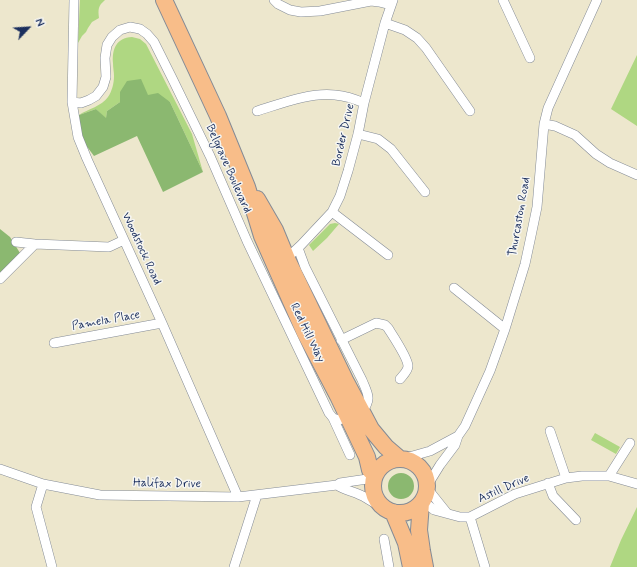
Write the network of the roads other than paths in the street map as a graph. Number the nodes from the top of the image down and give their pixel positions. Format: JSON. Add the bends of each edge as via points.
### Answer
{"nodes":[{"id":1,"x":74,"y":0,"type":"edge"},
{"id":2,"x":164,"y":0,"type":"edge"},
{"id":3,"x":274,"y":0,"type":"edge"},
{"id":4,"x":503,"y":0,"type":"edge"},
{"id":5,"x":597,"y":0,"type":"edge"},
{"id":6,"x":392,"y":3,"type":"edge"},
{"id":7,"x":385,"y":23,"type":"junction"},
{"id":8,"x":530,"y":58,"type":"dead end"},
{"id":9,"x":473,"y":99,"type":"dead end"},
{"id":10,"x":72,"y":102,"type":"junction"},
{"id":11,"x":364,"y":103,"type":"junction"},
{"id":12,"x":257,"y":112,"type":"dead end"},
{"id":13,"x":544,"y":124,"type":"junction"},
{"id":14,"x":358,"y":134,"type":"junction"},
{"id":15,"x":637,"y":175,"type":"edge"},
{"id":16,"x":425,"y":192,"type":"dead end"},
{"id":17,"x":332,"y":212,"type":"junction"},
{"id":18,"x":124,"y":240,"type":"junction"},
{"id":19,"x":16,"y":242,"type":"dead end"},
{"id":20,"x":35,"y":244,"type":"junction"},
{"id":21,"x":388,"y":255,"type":"dead end"},
{"id":22,"x":287,"y":258,"type":"junction"},
{"id":23,"x":0,"y":279,"type":"edge"},
{"id":24,"x":454,"y":288,"type":"dead end"},
{"id":25,"x":162,"y":323,"type":"junction"},
{"id":26,"x":505,"y":329,"type":"junction"},
{"id":27,"x":341,"y":340,"type":"junction"},
{"id":28,"x":54,"y":343,"type":"dead end"},
{"id":29,"x":400,"y":379,"type":"dead end"},
{"id":30,"x":347,"y":416,"type":"junction"},
{"id":31,"x":550,"y":431,"type":"dead end"},
{"id":32,"x":458,"y":436,"type":"junction"},
{"id":33,"x":630,"y":443,"type":"dead end"},
{"id":34,"x":350,"y":455,"type":"dead end"},
{"id":35,"x":401,"y":459,"type":"junction"},
{"id":36,"x":0,"y":469,"type":"edge"},
{"id":37,"x":374,"y":476,"type":"junction"},
{"id":38,"x":609,"y":476,"type":"junction"},
{"id":39,"x":566,"y":478,"type":"junction"},
{"id":40,"x":43,"y":484,"type":"junction"},
{"id":41,"x":548,"y":484,"type":"junction"},
{"id":42,"x":637,"y":484,"type":"edge"},
{"id":43,"x":337,"y":485,"type":"junction"},
{"id":44,"x":424,"y":494,"type":"junction"},
{"id":45,"x":257,"y":495,"type":"junction"},
{"id":46,"x":238,"y":496,"type":"junction"},
{"id":47,"x":386,"y":508,"type":"junction"},
{"id":48,"x":447,"y":513,"type":"junction"},
{"id":49,"x":470,"y":517,"type":"junction"},
{"id":50,"x":576,"y":520,"type":"dead end"},
{"id":51,"x":384,"y":539,"type":"dead end"},
{"id":52,"x":52,"y":567,"type":"edge"},
{"id":53,"x":234,"y":567,"type":"edge"},
{"id":54,"x":389,"y":567,"type":"edge"},
{"id":55,"x":410,"y":567,"type":"edge"},
{"id":56,"x":425,"y":567,"type":"edge"},
{"id":57,"x":485,"y":567,"type":"edge"}],
"edges":[{"from":1,"to":10,"type":"street","name":"Woodstock Road"},
{"from":2,"to":22,"type":"highway","name":"Red Hill Way","via":[[218,116],[247,187],[262,236]]},
{"from":3,"to":6,"type":"street","via":[[290,10],[301,12],[372,1]]},
{"from":4,"to":8,"type":"street"},
{"from":5,"to":13,"type":"street","name":"Thurcaston Road","via":[[548,108]]},
{"from":6,"to":7,"type":"street","name":"Border Drive"},
{"from":7,"to":9,"type":"street","via":[[405,30],[417,38],[467,108]]},
{"from":7,"to":11,"type":"street","name":"Border Drive"},
{"from":10,"to":18,"type":"street","name":"Woodstock Road","via":[[78,137]]},
{"from":10,"to":30,"type":"street","name":"Belgrave Boulevard","via":[[81,103],[89,100],[103,88],[106,77],[106,45],[112,36],[130,27],[147,34],[154,42],[210,156],[247,241],[329,412]]},
{"from":11,"to":12,"type":"street","via":[[334,94],[315,95]]},
{"from":11,"to":14,"type":"street","name":"Border Drive"},
{"from":13,"to":15,"type":"street","via":[[575,135],[596,154]]},
{"from":13,"to":26,"type":"street","name":"Thurcaston Road","via":[[537,207],[525,264]]},
{"from":14,"to":16,"type":"street","via":[[378,139],[391,149]]},
{"from":14,"to":17,"type":"street","name":"Border Drive","via":[[340,196]]},
{"from":17,"to":21,"type":"street"},
{"from":17,"to":22,"type":"street","name":"Border Drive"},
{"from":18,"to":20,"type":"street","via":[[109,247]]},
{"from":18,"to":25,"type":"street","name":"Woodstock Road"},
{"from":19,"to":20,"type":"street"},
{"from":20,"to":23,"type":"street"},
{"from":22,"to":27,"type":"street","via":[[305,267]]},
{"from":22,"to":30,"type":"highway","name":"Red Hill Way","via":[[305,333]]},
{"from":24,"to":26,"type":"street"},
{"from":25,"to":28,"type":"street","name":"Pamela Place"},
{"from":25,"to":46,"type":"street","name":"Woodstock Road"},
{"from":26,"to":32,"type":"street","name":"Thurcaston Road","via":[[490,371]]},
{"from":27,"to":29,"type":"street","via":[[376,323],[385,325],[408,364]]},
{"from":27,"to":30,"type":"street","via":[[369,398],[367,404]]},
{"from":30,"to":34,"type":"street","name":"Belgrave Boulevard"},
{"from":30,"to":35,"type":"highway","name":"Red Hill Way","via":[[371,429],[386,447]]},
{"from":30,"to":37,"type":"highway","name":"Red Hill Way"},
{"from":31,"to":39,"type":"street"},
{"from":32,"to":35,"type":"street","via":[[430,451]]},
{"from":32,"to":44,"type":"street","name":"Thurcaston Road"},
{"from":33,"to":38,"type":"street"},
{"from":35,"to":37,"type":"highway","via":[[385,463]]},
{"from":35,"to":44,"type":"highway","via":[[410,461],[422,471],[426,478]]},
{"from":36,"to":40,"type":"street","name":"Halifax Drive"},
{"from":37,"to":43,"type":"street","name":"Halifax Drive","via":[[340,482]]},
{"from":37,"to":47,"type":"highway","via":[[376,499]]},
{"from":38,"to":39,"type":"street","name":"Astill Drive"},
{"from":38,"to":42,"type":"street","name":"Astill Drive"},
{"from":39,"to":41,"type":"street","name":"Astill Drive"},
{"from":40,"to":46,"type":"street","name":"Halifax Drive","via":[[100,495]]},
{"from":40,"to":52,"type":"street","via":[[36,507]]},
{"from":41,"to":49,"type":"street","name":"Astill Drive","via":[[515,494]]},
{"from":41,"to":50,"type":"street","name":"Astill Drive","via":[[553,496]]},
{"from":43,"to":45,"type":"street","name":"Halifax Drive"},
{"from":43,"to":47,"type":"street","name":"Halifax Drive"},
{"from":44,"to":47,"type":"highway","via":[[415,508],[408,511],[401,513]]},
{"from":44,"to":48,"type":"street"},
{"from":44,"to":48,"type":"street","name":"Astill Drive","via":[[434,510]]},
{"from":44,"to":56,"type":"highway","via":[[419,530]]},
{"from":45,"to":46,"type":"street","name":"Halifax Drive"},
{"from":45,"to":53,"type":"street"},
{"from":47,"to":55,"type":"highway","via":[[406,543]]},
{"from":48,"to":49,"type":"street","name":"Astill Drive"},
{"from":49,"to":57,"type":"street","name":"Astill Drive"},
{"from":51,"to":54,"type":"street"}]}
